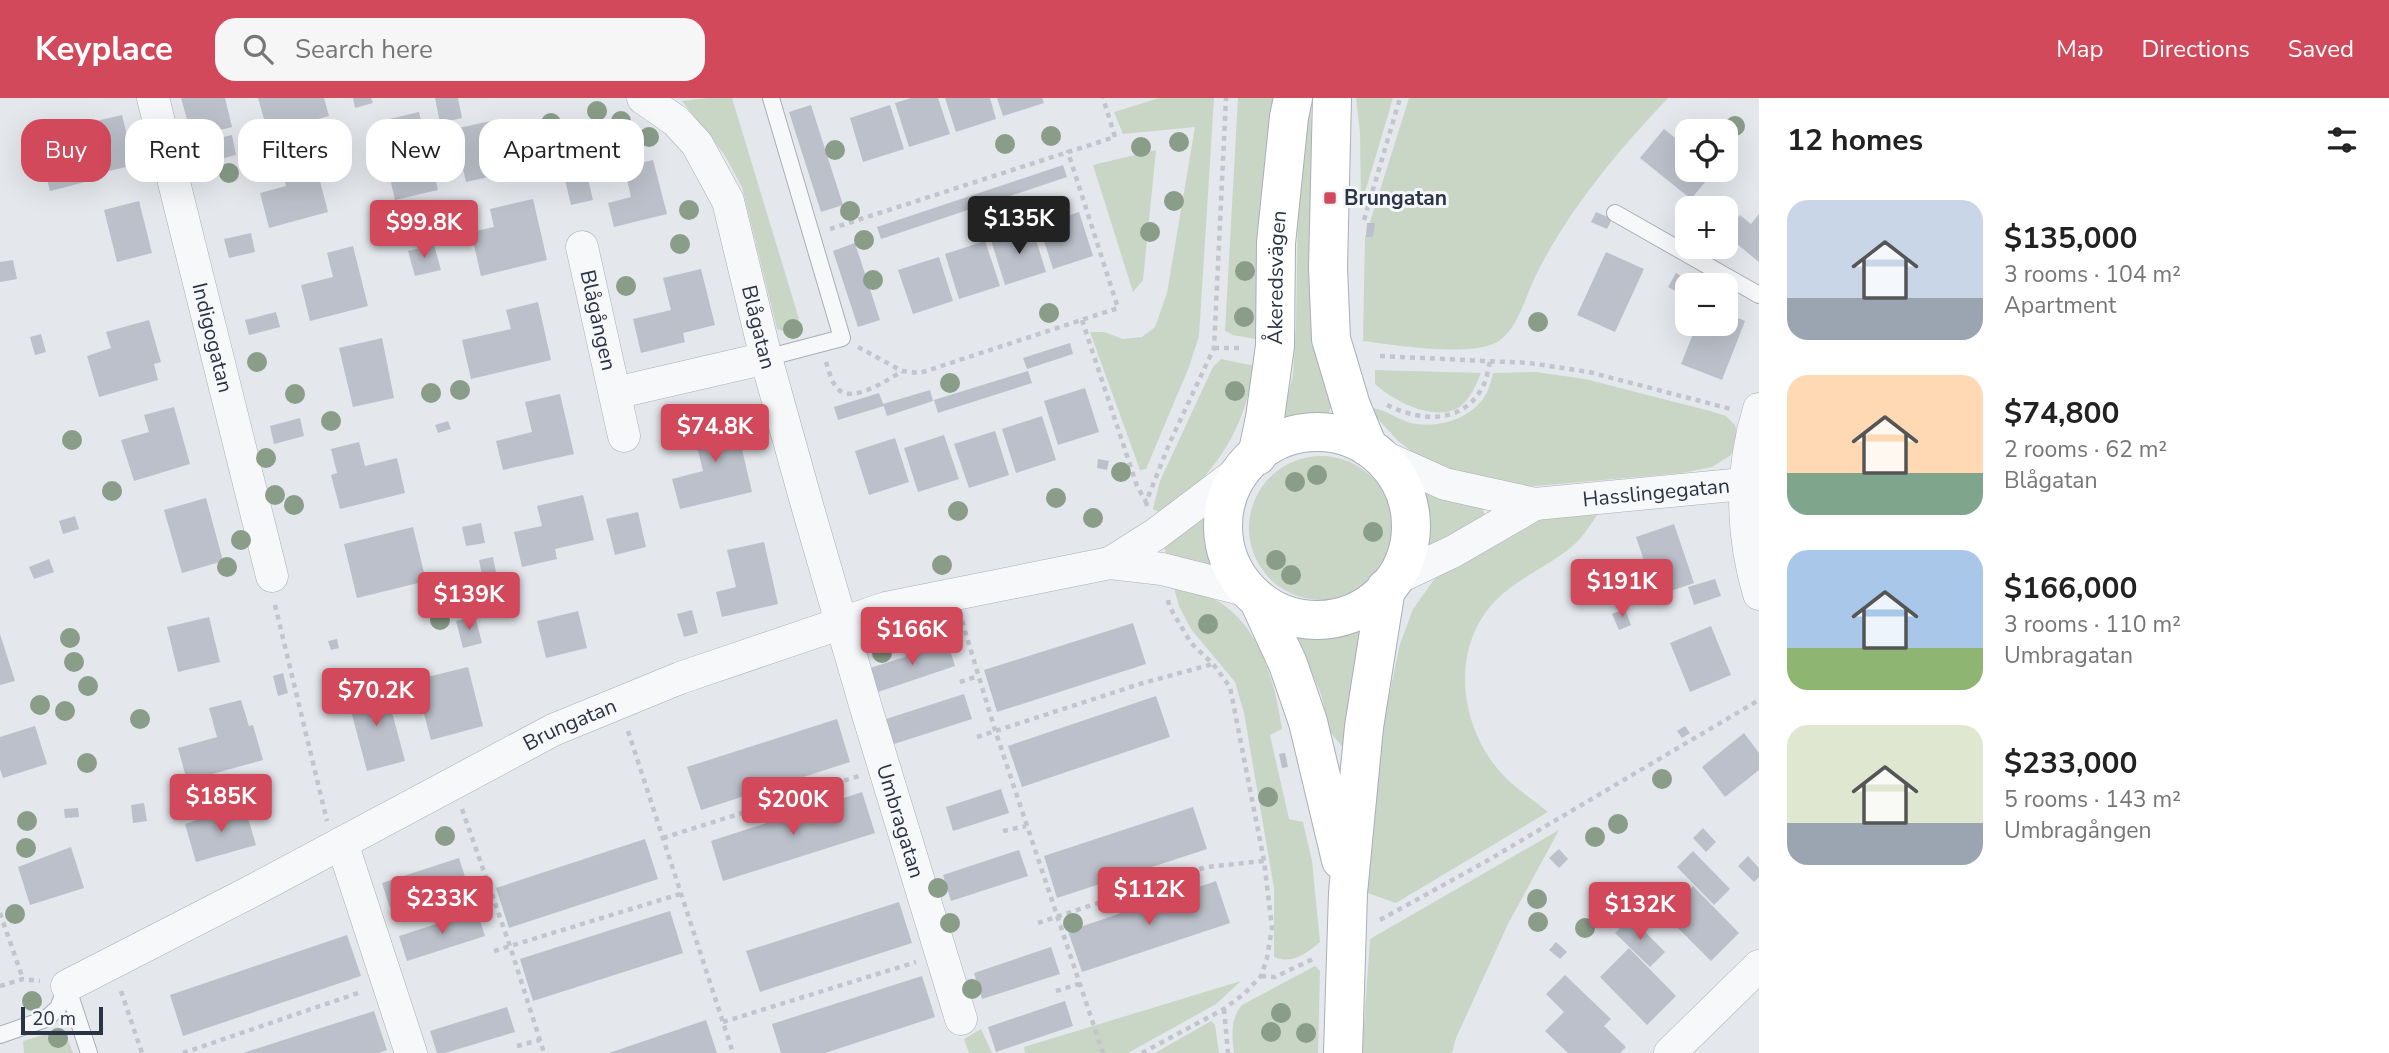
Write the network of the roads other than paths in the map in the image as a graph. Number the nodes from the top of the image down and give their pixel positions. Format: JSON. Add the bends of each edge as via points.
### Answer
{"nodes":[{"id":1,"x":153,"y":98,"type":"edge"},
{"id":2,"x":643,"y":98,"type":"edge"},
{"id":3,"x":771,"y":98,"type":"edge"},
{"id":4,"x":1293,"y":98,"type":"edge"},
{"id":5,"x":1332,"y":98,"type":"edge"},
{"id":6,"x":1615,"y":213,"type":"dead end"},
{"id":7,"x":582,"y":247,"type":"dead end"},
{"id":8,"x":1759,"y":295,"type":"edge"},
{"id":9,"x":766,"y":358,"type":"junction"},
{"id":10,"x":615,"y":393,"type":"junction"},
{"id":11,"x":1758,"y":413,"type":"edge"},
{"id":12,"x":624,"y":436,"type":"dead end"},
{"id":13,"x":1374,"y":451,"type":"junction"},
{"id":14,"x":1249,"y":462,"type":"junction"},
{"id":15,"x":1744,"y":484,"type":"junction"},
{"id":16,"x":1535,"y":504,"type":"junction"},
{"id":17,"x":1110,"y":563,"type":"junction"},
{"id":18,"x":272,"y":576,"type":"road end"},
{"id":19,"x":1391,"y":583,"type":"junction"},
{"id":20,"x":1759,"y":594,"type":"edge"},
{"id":21,"x":1254,"y":596,"type":"junction"},
{"id":22,"x":841,"y":623,"type":"junction"},
{"id":23,"x":342,"y":842,"type":"junction"},
{"id":24,"x":1348,"y":893,"type":"junction"},
{"id":25,"x":1759,"y":966,"type":"edge"},
{"id":26,"x":67,"y":986,"type":"junction"},
{"id":27,"x":961,"y":1019,"type":"dead end"},
{"id":28,"x":0,"y":1035,"type":"edge"},
{"id":29,"x":89,"y":1053,"type":"edge"},
{"id":30,"x":411,"y":1053,"type":"edge"},
{"id":31,"x":1343,"y":1053,"type":"edge"},
{"id":32,"x":1670,"y":1053,"type":"edge"}],
"edges":[{"from":1,"to":18,"type":"street","name":"Indigogatan"},
{"from":2,"to":9,"type":"street","name":"Blågatan","via":[[676,121],[697,144],[728,201]]},
{"from":3,"to":9,"type":"lane","via":[[842,338]]},
{"from":4,"to":14,"type":"street","name":"Åkeredsvägen","via":[[1276,243],[1275,346],[1265,418]]},
{"from":5,"to":13,"type":"street","name":"Åkeredsvägen","via":[[1331,338],[1351,406]]},
{"from":6,"to":8,"type":"lane"},
{"from":7,"to":10,"type":"street","name":"Blågången"},
{"from":9,"to":10,"type":"street","name":"Blågången"},
{"from":9,"to":22,"type":"street","name":"Blågatan"},
{"from":10,"to":12,"type":"street","name":"Blågången"},
{"from":11,"to":15,"type":"street","name":"Hasslingegatan"},
{"from":13,"to":14,"type":"street","via":[[1357,440],[1306,432],[1269,444]]},
{"from":13,"to":16,"type":"street","name":"Hasslingegatan","via":[[1445,484]]},
{"from":13,"to":19,"type":"street","name":"Åkeredsvägen","via":[[1404,489],[1409,505],[1408,551]]},
{"from":14,"to":17,"type":"street","name":"Brungatan","via":[[1156,534]]},
{"from":14,"to":21,"type":"street","name":"Åkeredsvägen","via":[[1228,496],[1223,517],[1228,557]]},
{"from":15,"to":16,"type":"street","name":"Hasslingegatan"},
{"from":15,"to":20,"type":"street"},
{"from":16,"to":19,"type":"street","name":"Hasslingegatan"},
{"from":17,"to":21,"type":"street","name":"Brungatan","via":[[1162,569]]},
{"from":17,"to":22,"type":"street","name":"Brungatan","via":[[886,608]]},
{"from":19,"to":21,"type":"street","via":[[1373,602],[1325,620],[1283,614]]},
{"from":19,"to":24,"type":"street","name":"Åkeredsvägen","via":[[1364,727]]},
{"from":21,"to":24,"type":"street","name":"Åkeredsvägen","via":[[1288,664],[1308,722]]},
{"from":22,"to":23,"type":"street","name":"Brungatan","via":[[680,678],[553,730]]},
{"from":22,"to":27,"type":"street","name":"Umbragatan"},
{"from":23,"to":26,"type":"street","name":"Brungatan"},
{"from":23,"to":30,"type":"street"},
{"from":24,"to":31,"type":"street","name":"Åkeredsvägen"},
{"from":25,"to":32,"type":"street"},
{"from":26,"to":28,"type":"lane","via":[[58,1008],[46,1019]]},
{"from":26,"to":29,"type":"lane"}]}
